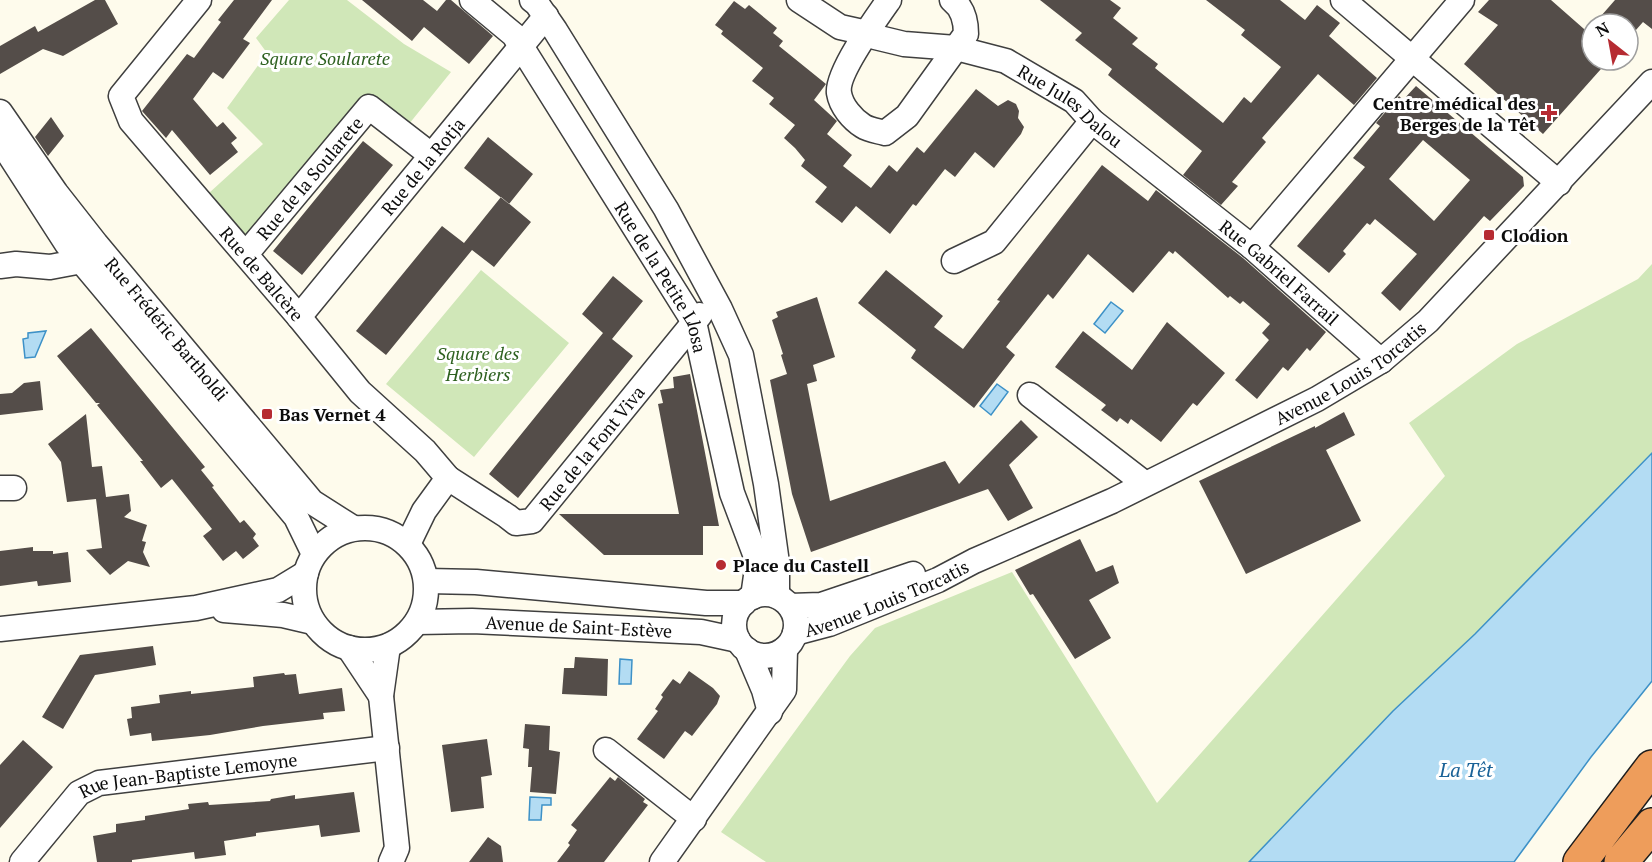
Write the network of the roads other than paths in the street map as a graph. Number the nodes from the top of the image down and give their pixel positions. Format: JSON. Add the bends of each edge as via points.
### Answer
{"nodes":[{"id":1,"x":199,"y":0,"type":"edge"},
{"id":2,"x":472,"y":0,"type":"edge"},
{"id":3,"x":800,"y":0,"type":"edge"},
{"id":4,"x":889,"y":0,"type":"edge"},
{"id":5,"x":952,"y":0,"type":"edge"},
{"id":6,"x":1343,"y":0,"type":"edge"},
{"id":7,"x":1462,"y":0,"type":"edge"},
{"id":8,"x":544,"y":15,"type":"edge"},
{"id":9,"x":867,"y":33,"type":"junction"},
{"id":10,"x":956,"y":48,"type":"junction"},
{"id":11,"x":525,"y":52,"type":"junction"},
{"id":12,"x":1412,"y":60,"type":"junction"},
{"id":13,"x":1652,"y":82,"type":"edge"},
{"id":14,"x":0,"y":112,"type":"edge"},
{"id":15,"x":1092,"y":121,"type":"junction"},
{"id":16,"x":0,"y":140,"type":"edge"},
{"id":17,"x":431,"y":155,"type":"junction"},
{"id":18,"x":1559,"y":183,"type":"junction"},
{"id":19,"x":1175,"y":186,"type":"joint"},
{"id":20,"x":1252,"y":247,"type":"junction"},
{"id":21,"x":82,"y":250,"type":"junction"},
{"id":22,"x":246,"y":255,"type":"junction"},
{"id":23,"x":954,"y":261,"type":"dead end"},
{"id":24,"x":8,"y":265,"type":"edge"},
{"id":25,"x":715,"y":299,"type":"junction"},
{"id":26,"x":694,"y":322,"type":"junction"},
{"id":27,"x":304,"y":323,"type":"junction"},
{"id":28,"x":1381,"y":362,"type":"junction"},
{"id":29,"x":1030,"y":395,"type":"dead end"},
{"id":30,"x":448,"y":478,"type":"junction"},
{"id":31,"x":1144,"y":483,"type":"junction"},
{"id":32,"x":353,"y":528,"type":"junction"},
{"id":33,"x":408,"y":544,"type":"junction"},
{"id":34,"x":974,"y":561,"type":"junction"},
{"id":35,"x":310,"y":564,"type":"junction"},
{"id":36,"x":427,"y":581,"type":"junction"},
{"id":37,"x":749,"y":600,"type":"junction"},
{"id":38,"x":784,"y":601,"type":"junction"},
{"id":39,"x":196,"y":608,"type":"junction"},
{"id":40,"x":313,"y":622,"type":"junction"},
{"id":41,"x":417,"y":622,"type":"junction"},
{"id":42,"x":0,"y":629,"type":"edge"},
{"id":43,"x":790,"y":641,"type":"junction"},
{"id":44,"x":743,"y":645,"type":"junction"},
{"id":45,"x":388,"y":646,"type":"junction"},
{"id":46,"x":349,"y":648,"type":"junction"},
{"id":47,"x":381,"y":696,"type":"junction"},
{"id":48,"x":770,"y":712,"type":"junction"},
{"id":49,"x":387,"y":748,"type":"junction"},
{"id":50,"x":606,"y":750,"type":"dead end"},
{"id":51,"x":1652,"y":767,"type":"edge"},
{"id":52,"x":1652,"y":785,"type":"edge"},
{"id":53,"x":694,"y":819,"type":"junction"},
{"id":54,"x":1652,"y":825,"type":"edge"},
{"id":55,"x":22,"y":862,"type":"edge"},
{"id":56,"x":391,"y":862,"type":"edge"},
{"id":57,"x":662,"y":862,"type":"edge"},
{"id":58,"x":1580,"y":862,"type":"edge"},
{"id":59,"x":1587,"y":862,"type":"edge"},
{"id":60,"x":1621,"y":862,"type":"edge"}],
"edges":[{"from":1,"to":22,"type":"street","name":"Rue de Balcère","via":[[121,96],[131,121]]},
{"from":2,"to":11,"type":"street","name":"Rue de la Petite Llosa","via":[[514,35]]},
{"from":3,"to":9,"type":"street","name":"Rue Jules Dalou","via":[[840,27]]},
{"from":4,"to":9,"type":"street"},
{"from":5,"to":10,"type":"street","via":[[960,6],[966,24],[966,34]]},
{"from":6,"to":12,"type":"street"},
{"from":7,"to":12,"type":"street"},
{"from":8,"to":11,"type":"street","name":"Rue de la Rotja"},
{"from":8,"to":25,"type":"street","name":"Rue de la Petite Llosa","via":[[660,200]]},
{"from":9,"to":10,"type":"street","name":"Rue Jules Dalou","via":[[904,44]]},
{"from":9,"to":10,"type":"street","via":[[842,78],[839,92],[845,108],[864,127],[885,132],[907,116]]},
{"from":10,"to":15,"type":"street","name":"Rue Jules Dalou","via":[[1006,61],[1074,101]]},
{"from":11,"to":17,"type":"street","name":"Rue de la Rotja"},
{"from":11,"to":26,"type":"street","name":"Rue de la Petite Llosa"},
{"from":11,"to":27,"type":"street","name":"Rue de la Rotja"},
{"from":12,"to":18,"type":"street"},
{"from":12,"to":20,"type":"street"},
{"from":13,"to":18,"type":"street","name":"Avenue Louis Torcatis"},
{"from":14,"to":21,"type":"street","name":"Rue Frédéric Bartholdi","via":[[56,193]]},
{"from":15,"to":19,"type":"street","name":"Rue Jules Dalou"},
{"from":15,"to":23,"type":"street","via":[[994,242]]},
{"from":16,"to":21,"type":"street","name":"Rue Frédéric Bartholdi"},
{"from":17,"to":22,"type":"street","name":"Rue de la Soularete","via":[[369,106]]},
{"from":17,"to":27,"type":"street","name":"Rue de la Rotja"},
{"from":18,"to":28,"type":"street","name":"Avenue Louis Torcatis","via":[[1428,321]]},
{"from":19,"to":20,"type":"street","name":"Rue Gabriel Farrail"},
{"from":20,"to":28,"type":"street","name":"Rue Gabriel Farrail"},
{"from":21,"to":24,"type":"street","via":[[50,267]]},
{"from":21,"to":32,"type":"street","name":"Rue Frédéric Bartholdi","via":[[312,502]]},
{"from":21,"to":35,"type":"street","name":"Rue Frédéric Bartholdi","via":[[296,517]]},
{"from":22,"to":27,"type":"street","name":"Rue de Balcère"},
{"from":25,"to":26,"type":"street","name":"Rue de la Font Viva"},
{"from":25,"to":38,"type":"street","name":"Rue de la Petite Llosa","via":[[741,355]]},
{"from":26,"to":30,"type":"street","name":"Rue de la Font Viva","via":[[532,520],[516,523]]},
{"from":26,"to":37,"type":"street","name":"Rue de la Petite Llosa","via":[[732,493],[758,562]]},
{"from":27,"to":30,"type":"street","name":"Rue de Balcère","via":[[360,392],[425,451]]},
{"from":28,"to":31,"type":"street","name":"Avenue Louis Torcatis","via":[[1317,399]]},
{"from":29,"to":31,"type":"street"},
{"from":30,"to":33,"type":"street"},
{"from":31,"to":34,"type":"street","name":"Avenue Louis Torcatis","via":[[1112,501]]},
{"from":32,"to":33,"type":"street","via":[[373,527]]},
{"from":32,"to":35,"type":"street","via":[[331,538]]},
{"from":33,"to":36,"type":"street","via":[[421,561]]},
{"from":34,"to":38,"type":"street","name":"Avenue Louis Torcatis","via":[[928,570],[821,605]]},
{"from":34,"to":43,"type":"street","name":"Avenue Louis Torcatis","via":[[938,580]]},
{"from":35,"to":39,"type":"street","via":[[279,590]]},
{"from":35,"to":40,"type":"street","via":[[305,598]]},
{"from":36,"to":37,"type":"street","name":"Avenue de Saint-Estève","via":[[706,603]]},
{"from":36,"to":41,"type":"street","via":[[426,602]]},
{"from":37,"to":38,"type":"street","via":[[770,594]]},
{"from":37,"to":44,"type":"street","via":[[738,610],[735,620],[735,630]]},
{"from":38,"to":43,"type":"street","via":[[796,624]]},
{"from":39,"to":40,"type":"street","via":[[283,615]]},
{"from":39,"to":42,"type":"street"},
{"from":40,"to":46,"type":"street","via":[[335,643]]},
{"from":41,"to":44,"type":"street","name":"Avenue de Saint-Estève","via":[[701,632]]},
{"from":41,"to":45,"type":"street","via":[[405,636]]},
{"from":43,"to":44,"type":"street","via":[[776,654],[766,656],[756,655]]},
{"from":43,"to":48,"type":"street","via":[[784,690]]},
{"from":44,"to":48,"type":"street","via":[[765,690]]},
{"from":45,"to":46,"type":"street","via":[[369,650]]},
{"from":45,"to":47,"type":"street"},
{"from":46,"to":47,"type":"street"},
{"from":47,"to":49,"type":"street"},
{"from":48,"to":53,"type":"street"},
{"from":49,"to":55,"type":"street","name":"Rue Jean-Baptiste Lemoyne","via":[[99,783],[79,793]]},
{"from":49,"to":56,"type":"street","via":[[397,848]]},
{"from":50,"to":53,"type":"street"},
{"from":51,"to":58,"type":"highway"},
{"from":52,"to":59,"type":"highway"},
{"from":53,"to":57,"type":"street"},
{"from":54,"to":60,"type":"highway"}]}
